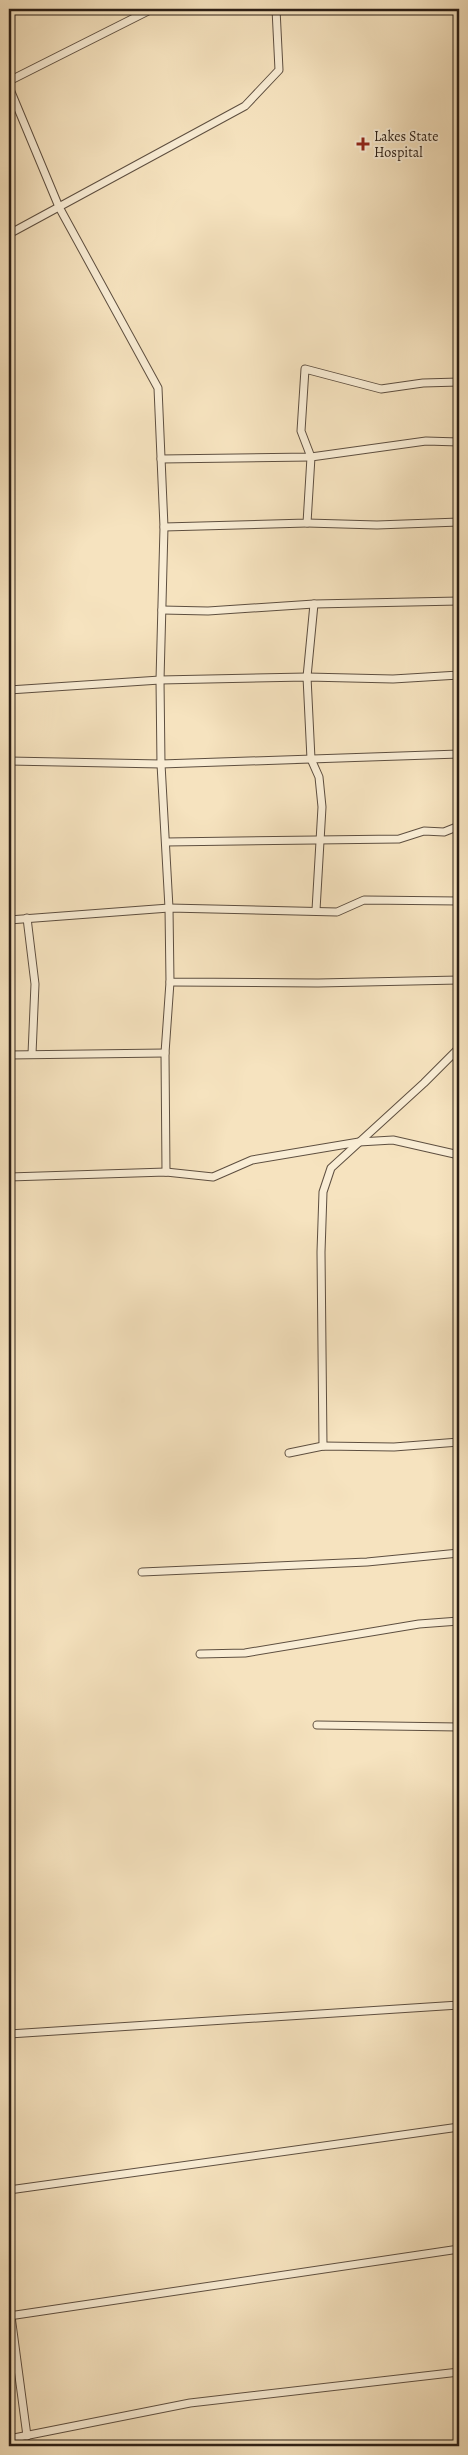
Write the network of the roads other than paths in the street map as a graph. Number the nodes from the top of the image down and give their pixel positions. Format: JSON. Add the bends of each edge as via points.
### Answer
{"nodes":[{"id":1,"x":152,"y":9,"type":"edge"},
{"id":2,"x":276,"y":9,"type":"edge"},
{"id":3,"x":9,"y":81,"type":"edge"},
{"id":4,"x":9,"y":87,"type":"edge"},
{"id":5,"x":59,"y":207,"type":"junction"},
{"id":6,"x":9,"y":234,"type":"edge"},
{"id":7,"x":459,"y":382,"type":"edge"},
{"id":8,"x":459,"y":442,"type":"edge"},
{"id":9,"x":311,"y":457,"type":"junction"},
{"id":10,"x":161,"y":459,"type":"junction"},
{"id":11,"x":459,"y":522,"type":"edge"},
{"id":12,"x":307,"y":524,"type":"junction"},
{"id":13,"x":164,"y":527,"type":"junction"},
{"id":14,"x":459,"y":601,"type":"edge"},
{"id":15,"x":314,"y":604,"type":"junction"},
{"id":16,"x":162,"y":610,"type":"junction"},
{"id":17,"x":459,"y":675,"type":"edge"},
{"id":18,"x":307,"y":677,"type":"junction"},
{"id":19,"x":160,"y":680,"type":"junction"},
{"id":20,"x":9,"y":690,"type":"edge"},
{"id":21,"x":459,"y":754,"type":"edge"},
{"id":22,"x":312,"y":759,"type":"junction"},
{"id":23,"x":9,"y":761,"type":"edge"},
{"id":24,"x":161,"y":764,"type":"junction"},
{"id":25,"x":459,"y":826,"type":"edge"},
{"id":26,"x":320,"y":838,"type":"junction"},
{"id":27,"x":166,"y":842,"type":"junction"},
{"id":28,"x":459,"y":901,"type":"edge"},
{"id":29,"x":169,"y":908,"type":"junction"},
{"id":30,"x":316,"y":910,"type":"junction"},
{"id":31,"x":27,"y":918,"type":"junction"},
{"id":32,"x":9,"y":920,"type":"edge"},
{"id":33,"x":459,"y":980,"type":"edge"},
{"id":34,"x":170,"y":982,"type":"junction"},
{"id":35,"x":459,"y":1048,"type":"edge"},
{"id":36,"x":165,"y":1053,"type":"junction"},
{"id":37,"x":9,"y":1054,"type":"edge"},
{"id":38,"x":32,"y":1054,"type":"junction"},
{"id":39,"x":359,"y":1142,"type":"junction"},
{"id":40,"x":459,"y":1155,"type":"edge"},
{"id":41,"x":166,"y":1172,"type":"junction"},
{"id":42,"x":9,"y":1177,"type":"edge"},
{"id":43,"x":459,"y":1442,"type":"edge"},
{"id":44,"x":323,"y":1446,"type":"junction"},
{"id":45,"x":289,"y":1452,"type":"dead end"},
{"id":46,"x":459,"y":1553,"type":"edge"},
{"id":47,"x":142,"y":1572,"type":"dead end"},
{"id":48,"x":459,"y":1621,"type":"edge"},
{"id":49,"x":200,"y":1654,"type":"dead end"},
{"id":50,"x":317,"y":1725,"type":"dead end"},
{"id":51,"x":459,"y":1727,"type":"edge"},
{"id":52,"x":459,"y":2005,"type":"edge"},
{"id":53,"x":9,"y":2034,"type":"edge"},
{"id":54,"x":459,"y":2126,"type":"edge"},
{"id":55,"x":9,"y":2190,"type":"edge"},
{"id":56,"x":459,"y":2249,"type":"edge"},
{"id":57,"x":9,"y":2301,"type":"edge"},
{"id":58,"x":10,"y":2315,"type":"edge"},
{"id":59,"x":459,"y":2372,"type":"edge"},
{"id":60,"x":27,"y":2436,"type":"junction"},
{"id":61,"x":9,"y":2439,"type":"edge"}],
"edges":[{"from":1,"to":3,"type":"street"},
{"from":2,"to":5,"type":"street","via":[[279,70],[245,106]]},
{"from":4,"to":5,"type":"street"},
{"from":5,"to":6,"type":"street"},
{"from":5,"to":10,"type":"street","via":[[158,388]]},
{"from":7,"to":9,"type":"street","via":[[381,389],[305,370],[301,431]]},
{"from":8,"to":9,"type":"street","via":[[426,441]]},
{"from":9,"to":10,"type":"street"},
{"from":9,"to":12,"type":"street"},
{"from":10,"to":13,"type":"street"},
{"from":11,"to":12,"type":"street","via":[[378,526]]},
{"from":12,"to":13,"type":"street"},
{"from":13,"to":16,"type":"street"},
{"from":14,"to":15,"type":"street"},
{"from":15,"to":16,"type":"street","via":[[208,611]]},
{"from":15,"to":18,"type":"street"},
{"from":16,"to":19,"type":"street"},
{"from":17,"to":18,"type":"street","via":[[393,679]]},
{"from":18,"to":19,"type":"street"},
{"from":18,"to":22,"type":"street"},
{"from":19,"to":20,"type":"street"},
{"from":19,"to":24,"type":"street"},
{"from":21,"to":22,"type":"street"},
{"from":22,"to":24,"type":"street"},
{"from":22,"to":26,"type":"street","via":[[319,777],[322,807]]},
{"from":23,"to":24,"type":"street"},
{"from":24,"to":27,"type":"street"},
{"from":25,"to":26,"type":"street","via":[[444,832],[424,830],[399,838]]},
{"from":26,"to":27,"type":"street"},
{"from":26,"to":30,"type":"street"},
{"from":27,"to":29,"type":"street"},
{"from":28,"to":30,"type":"street","via":[[364,900],[337,912]]},
{"from":29,"to":30,"type":"street"},
{"from":29,"to":31,"type":"street"},
{"from":29,"to":34,"type":"street"},
{"from":31,"to":32,"type":"street"},
{"from":31,"to":38,"type":"street","via":[[35,984]]},
{"from":33,"to":34,"type":"street"},
{"from":34,"to":36,"type":"street"},
{"from":35,"to":39,"type":"street"},
{"from":36,"to":38,"type":"street"},
{"from":36,"to":41,"type":"street"},
{"from":37,"to":38,"type":"street"},
{"from":39,"to":40,"type":"street","via":[[392,1140]]},
{"from":39,"to":41,"type":"street","via":[[252,1160],[213,1177]]},
{"from":39,"to":44,"type":"street","via":[[331,1168],[324,1192],[321,1252]]},
{"from":41,"to":42,"type":"street"},
{"from":43,"to":44,"type":"street","via":[[394,1447]]},
{"from":44,"to":45,"type":"street"},
{"from":46,"to":47,"type":"street","via":[[367,1562]]},
{"from":48,"to":49,"type":"street","via":[[419,1624],[245,1653]]},
{"from":50,"to":51,"type":"street"},
{"from":52,"to":53,"type":"street"},
{"from":54,"to":55,"type":"street"},
{"from":56,"to":58,"type":"street"},
{"from":57,"to":58,"type":"street"},
{"from":58,"to":60,"type":"street"},
{"from":59,"to":60,"type":"street","via":[[190,2403]]},
{"from":60,"to":61,"type":"street"}]}
